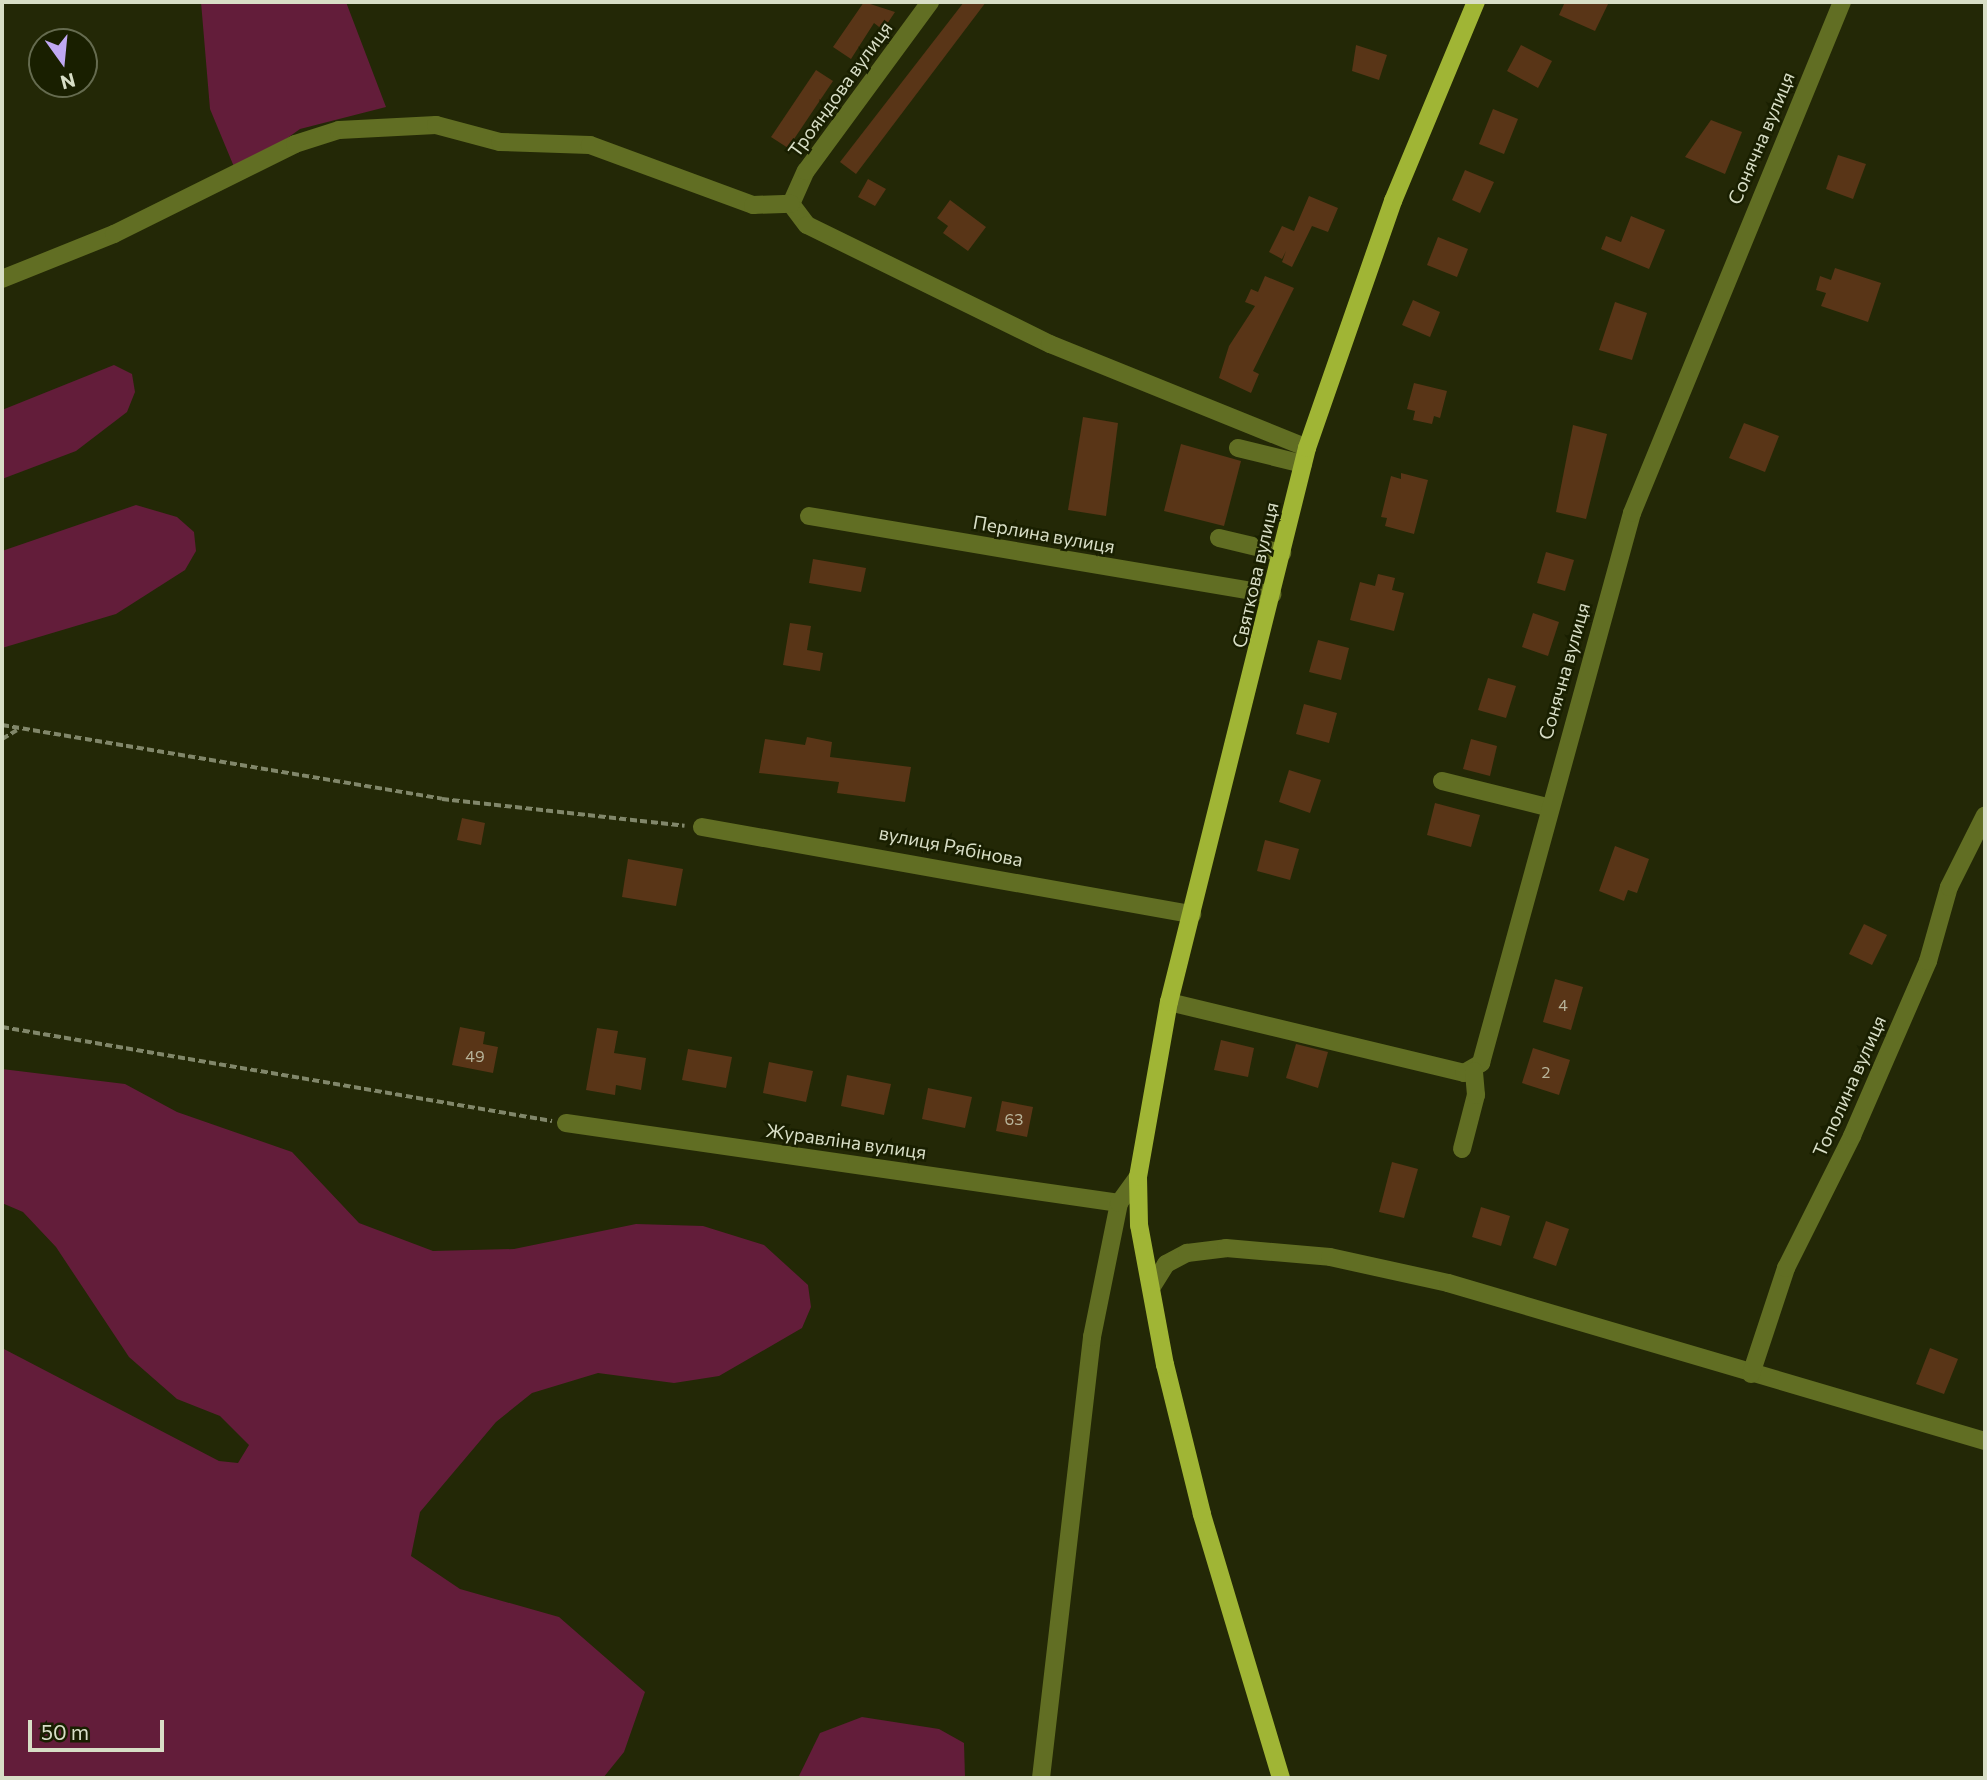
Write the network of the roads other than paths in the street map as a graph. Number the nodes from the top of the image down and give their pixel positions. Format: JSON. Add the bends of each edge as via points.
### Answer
{"nodes":[{"id":1,"x":929,"y":2,"type":"edge"},
{"id":2,"x":1476,"y":2,"type":"edge"},
{"id":3,"x":1842,"y":2,"type":"edge"},
{"id":4,"x":791,"y":204,"type":"junction"},
{"id":5,"x":2,"y":279,"type":"edge"},
{"id":6,"x":1238,"y":449,"type":"dead end"},
{"id":7,"x":1305,"y":456,"type":"junction"},
{"id":8,"x":809,"y":516,"type":"dead end"},
{"id":9,"x":1219,"y":538,"type":"dead end"},
{"id":10,"x":1282,"y":553,"type":"junction"},
{"id":11,"x":1272,"y":594,"type":"junction"},
{"id":12,"x":1442,"y":780,"type":"dead end"},
{"id":13,"x":1547,"y":807,"type":"junction"},
{"id":14,"x":1985,"y":815,"type":"edge"},
{"id":15,"x":702,"y":827,"type":"road end"},
{"id":16,"x":1192,"y":914,"type":"junction"},
{"id":17,"x":1169,"y":1002,"type":"junction"},
{"id":18,"x":1474,"y":1071,"type":"junction"},
{"id":19,"x":566,"y":1123,"type":"road end"},
{"id":20,"x":1462,"y":1149,"type":"dead end"},
{"id":21,"x":1138,"y":1177,"type":"junction"},
{"id":22,"x":1119,"y":1203,"type":"junction"},
{"id":23,"x":1153,"y":1286,"type":"junction"},
{"id":24,"x":1751,"y":1374,"type":"junction"},
{"id":25,"x":1985,"y":1441,"type":"edge"},
{"id":26,"x":1041,"y":1778,"type":"edge"},
{"id":27,"x":1281,"y":1778,"type":"edge"}],
"edges":[{"from":1,"to":4,"type":"street","name":"Трояндова вулиця","via":[[806,171]]},
{"from":2,"to":7,"type":"main road","name":"Святкова вулиця","via":[[1393,201]]},
{"from":3,"to":13,"type":"street","name":"Сонячна вулиця","via":[[1632,513]]},
{"from":4,"to":5,"type":"street","via":[[753,205],[590,145],[500,142],[436,125],[339,130],[295,144],[114,233]]},
{"from":4,"to":7,"type":"street","via":[[807,225],[1050,344]]},
{"from":6,"to":7,"type":"street"},
{"from":7,"to":10,"type":"main road","name":"Святкова вулиця"},
{"from":8,"to":11,"type":"street","name":"Перлина вулиця"},
{"from":9,"to":10,"type":"street"},
{"from":10,"to":11,"type":"main road","name":"Святкова вулиця"},
{"from":11,"to":16,"type":"main road","name":"Святкова вулиця"},
{"from":12,"to":13,"type":"street"},
{"from":13,"to":18,"type":"street","name":"Сонячна вулиця"},
{"from":14,"to":24,"type":"street","name":"Тополина вулиця","via":[[1949,887],[1928,961],[1863,1111],[1786,1268]]},
{"from":15,"to":16,"type":"street","name":"вулиця Рябінова"},
{"from":16,"to":17,"type":"main road","name":"Святкова вулиця"},
{"from":17,"to":18,"type":"street"},
{"from":17,"to":21,"type":"main road","name":"Святкова вулиця"},
{"from":18,"to":20,"type":"street","name":"Сонячна вулиця","via":[[1476,1095]]},
{"from":19,"to":22,"type":"street","name":"Журавліна вулиця"},
{"from":21,"to":22,"type":"street"},
{"from":21,"to":23,"type":"main road","name":"Святкова вулиця","via":[[1139,1225]]},
{"from":22,"to":26,"type":"street","via":[[1090,1350]]},
{"from":23,"to":24,"type":"street","via":[[1166,1264],[1187,1253],[1226,1248],[1330,1257],[1448,1283]]},
{"from":23,"to":27,"type":"main road","name":"Святкова вулиця","via":[[1202,1514]]},
{"from":24,"to":25,"type":"street"}]}
